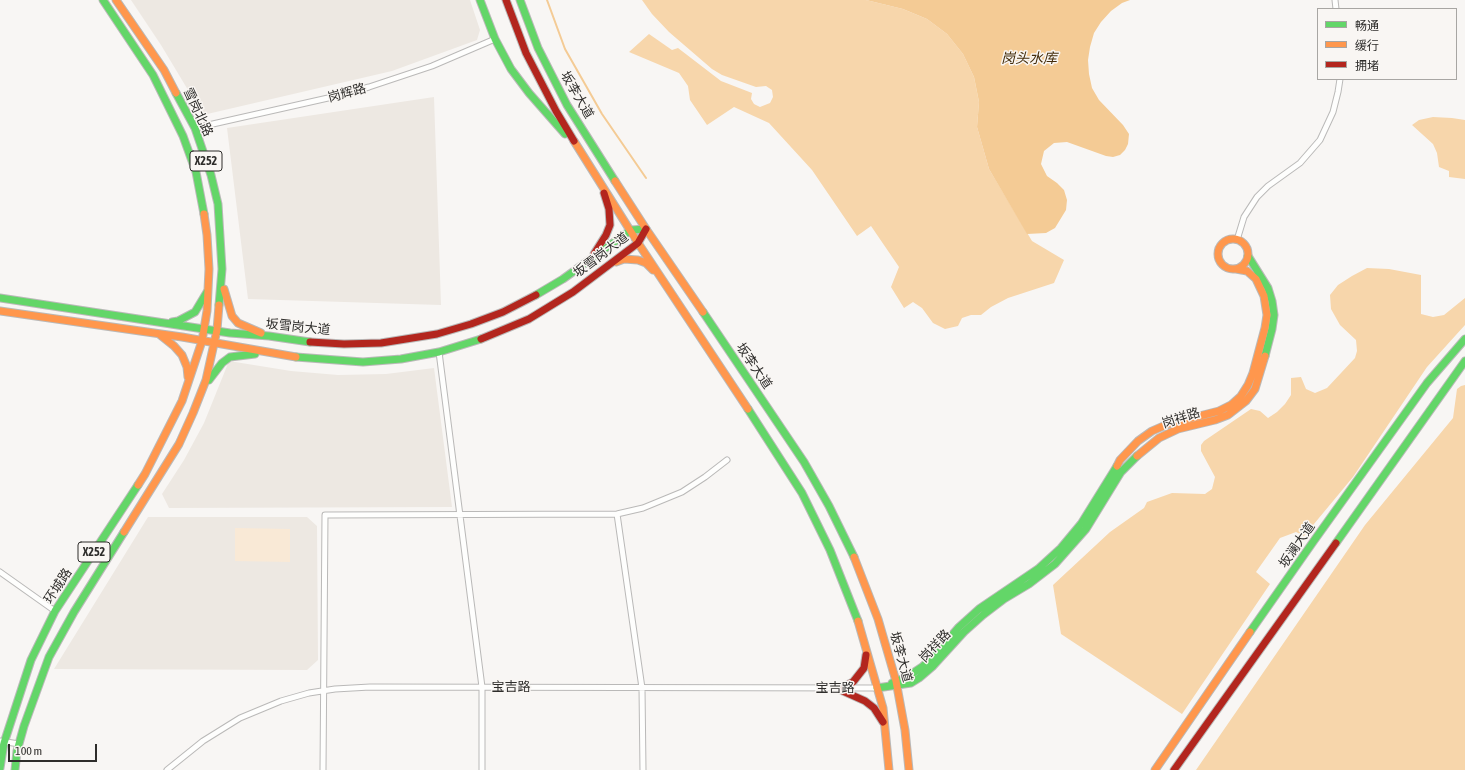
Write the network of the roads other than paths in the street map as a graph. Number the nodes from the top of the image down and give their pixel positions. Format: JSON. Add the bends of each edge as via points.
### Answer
{"nodes":[{"id":1,"x":103,"y":0,"type":"edge"},
{"id":2,"x":116,"y":0,"type":"edge"},
{"id":3,"x":480,"y":0,"type":"edge"},
{"id":4,"x":506,"y":0,"type":"edge"},
{"id":5,"x":520,"y":0,"type":"edge"},
{"id":6,"x":495,"y":40,"type":"junction"},
{"id":7,"x":1340,"y":80,"type":"edge"},
{"id":8,"x":195,"y":128,"type":"junction"},
{"id":9,"x":580,"y":150,"type":"junction"},
{"id":10,"x":600,"y":180,"type":"junction"},
{"id":11,"x":646,"y":229,"type":"junction"},
{"id":12,"x":631,"y":230,"type":"junction"},
{"id":13,"x":1237,"y":240,"type":"junction"},
{"id":14,"x":638,"y":243,"type":"junction"},
{"id":15,"x":1248,"y":256,"type":"junction"},
{"id":16,"x":591,"y":258,"type":"junction"},
{"id":17,"x":1236,"y":269,"type":"junction"},
{"id":18,"x":600,"y":271,"type":"junction"},
{"id":19,"x":221,"y":282,"type":"junction"},
{"id":20,"x":664,"y":282,"type":"junction"},
{"id":21,"x":208,"y":290,"type":"junction"},
{"id":22,"x":0,"y":298,"type":"edge"},
{"id":23,"x":0,"y":311,"type":"edge"},
{"id":24,"x":167,"y":322,"type":"junction"},
{"id":25,"x":204,"y":328,"type":"junction"},
{"id":26,"x":217,"y":330,"type":"junction"},
{"id":27,"x":158,"y":334,"type":"junction"},
{"id":28,"x":270,"y":336,"type":"junction"},
{"id":29,"x":1465,"y":339,"type":"edge"},
{"id":30,"x":202,"y":341,"type":"junction"},
{"id":31,"x":215,"y":344,"type":"junction"},
{"id":32,"x":439,"y":352,"type":"junction"},
{"id":33,"x":269,"y":353,"type":"junction"},
{"id":34,"x":1465,"y":362,"type":"edge"},
{"id":35,"x":189,"y":380,"type":"junction"},
{"id":36,"x":203,"y":389,"type":"junction"},
{"id":37,"x":727,"y":460,"type":"dead end"},
{"id":38,"x":617,"y":514,"type":"junction"},
{"id":39,"x":460,"y":515,"type":"junction"},
{"id":40,"x":0,"y":572,"type":"edge"},
{"id":41,"x":55,"y":611,"type":"junction"},
{"id":42,"x":866,"y":650,"type":"junction"},
{"id":43,"x":896,"y":683,"type":"junction"},
{"id":44,"x":482,"y":687,"type":"junction"},
{"id":45,"x":642,"y":688,"type":"junction"},
{"id":46,"x":836,"y":688,"type":"junction"},
{"id":47,"x":877,"y":688,"type":"junction"},
{"id":48,"x":324,"y":690,"type":"junction"},
{"id":49,"x":885,"y":729,"type":"junction"},
{"id":50,"x":2,"y":742,"type":"edge"},
{"id":51,"x":19,"y":744,"type":"junction"},
{"id":52,"x":0,"y":768,"type":"edge"},
{"id":53,"x":15,"y":770,"type":"edge"},
{"id":54,"x":167,"y":770,"type":"edge"},
{"id":55,"x":323,"y":770,"type":"edge"},
{"id":56,"x":482,"y":770,"type":"edge"},
{"id":57,"x":643,"y":770,"type":"edge"},
{"id":58,"x":889,"y":770,"type":"edge"},
{"id":59,"x":909,"y":770,"type":"edge"},
{"id":60,"x":1155,"y":770,"type":"edge"},
{"id":61,"x":1174,"y":770,"type":"edge"}],
"edges":[{"from":1,"to":21,"type":"main road","name":"雪岗北路","number":"X252","via":[[153,75],[183,136],[202,198],[208,235]]},
{"from":2,"to":8,"type":"main road","name":"雪岗北路","number":"X252","via":[[164,70]]},
{"from":3,"to":6,"type":"main road"},
{"from":4,"to":9,"type":"main road","name":"坂李大道","via":[[535,73]]},
{"from":5,"to":11,"type":"main road","name":"坂李大道","via":[[538,48],[557,86]]},
{"from":6,"to":8,"type":"street","name":"岗辉路","via":[[432,66],[376,85]]},
{"from":6,"to":9,"type":"main road","via":[[528,93]]},
{"from":7,"to":13,"type":"street","via":[[1333,112],[1320,140],[1300,163],[1257,197],[1244,217]]},
{"from":8,"to":19,"type":"main road","name":"雪岗北路","number":"X252","via":[[218,204]]},
{"from":9,"to":10,"type":"main road","name":"坂李大道"},
{"from":10,"to":12,"type":"main road","name":"坂李大道"},
{"from":10,"to":16,"type":"main road","via":[[610,220],[606,235]]},
{"from":11,"to":12,"type":"main road","name":"坂雪岗大道"},
{"from":11,"to":14,"type":"main road","name":"坂雪岗大道"},
{"from":11,"to":43,"type":"main road","name":"坂李大道","via":[[772,413],[829,506],[857,564],[878,619]]},
{"from":12,"to":14,"type":"main road","name":"坂李大道"},
{"from":12,"to":16,"type":"main road","name":"坂雪岗大道"},
{"from":13,"to":15,"type":"main road","via":[[1246,246]]},
{"from":13,"to":17,"type":"main road","via":[[1223,244],[1219,254],[1219,259],[1226,267]]},
{"from":14,"to":18,"type":"main road","name":"坂雪岗大道"},
{"from":14,"to":20,"type":"main road","name":"坂李大道"},
{"from":15,"to":17,"type":"main road","via":[[1244,264]]},
{"from":15,"to":43,"type":"main road","name":"岗祥路","via":[[1268,288],[1274,315],[1260,375],[1255,389],[1246,401],[1228,415],[1178,429],[1159,438],[1143,450],[1121,472],[1086,528],[1066,553],[1042,575],[978,619],[926,673],[911,683]]},
{"from":16,"to":28,"type":"main road","name":"坂雪岗大道","via":[[559,282],[519,304],[482,320],[437,334],[400,341],[356,344],[306,342]]},
{"from":17,"to":43,"type":"main road","name":"岗祥路","via":[[1247,271],[1256,280],[1264,296],[1266,315],[1254,373],[1241,396],[1219,411],[1168,424],[1138,441],[1120,460],[1081,524],[1061,548],[1038,569],[979,609],[922,667]]},
{"from":18,"to":20,"type":"main road","via":[[620,260],[633,259],[646,264]]},
{"from":18,"to":32,"type":"main road","name":"坂雪岗大道","via":[[573,292],[529,319],[481,339]]},
{"from":19,"to":26,"type":"main road","name":"雪岗北路","number":"X252"},
{"from":19,"to":28,"type":"main road","via":[[232,316],[238,323]]},
{"from":20,"to":42,"type":"main road","name":"坂李大道","via":[[802,493],[855,612]]},
{"from":21,"to":24,"type":"main road","via":[[196,312],[178,321]]},
{"from":21,"to":25,"type":"main road","name":"雪岗北路","number":"X252"},
{"from":22,"to":24,"type":"main road","name":"坂雪岗大道"},
{"from":23,"to":27,"type":"main road","name":"坂雪岗大道"},
{"from":24,"to":25,"type":"main road","name":"坂雪岗大道"},
{"from":25,"to":26,"type":"main road","name":"坂雪岗大道"},
{"from":25,"to":30,"type":"main road","name":"雪岗北路","number":"X252"},
{"from":26,"to":28,"type":"main road","name":"坂雪岗大道"},
{"from":26,"to":31,"type":"main road","name":"雪岗北路","number":"X252"},
{"from":27,"to":30,"type":"main road","name":"坂雪岗大道"},
{"from":27,"to":35,"type":"main road","via":[[182,355]]},
{"from":29,"to":60,"type":"main road","name":"坂澜大道","via":[[1423,389]]},
{"from":30,"to":31,"type":"main road","name":"坂雪岗大道"},
{"from":30,"to":35,"type":"main road","name":"环城路","number":"X252"},
{"from":31,"to":33,"type":"main road","name":"坂雪岗大道"},
{"from":31,"to":36,"type":"main road","name":"环城路","number":"X252"},
{"from":32,"to":33,"type":"main road","name":"坂雪岗大道","via":[[382,361],[344,362]]},
{"from":32,"to":39,"type":"street"},
{"from":33,"to":36,"type":"main road","via":[[230,357],[213,372]]},
{"from":34,"to":61,"type":"main road"},
{"from":35,"to":41,"type":"main road","name":"环城路","number":"X252","via":[[182,401],[144,474]]},
{"from":36,"to":51,"type":"main road","name":"环城路","number":"X252","via":[[179,444],[49,656]]},
{"from":37,"to":38,"type":"street","via":[[682,492],[650,505]]},
{"from":38,"to":39,"type":"street"},
{"from":38,"to":45,"type":"street"},
{"from":39,"to":44,"type":"street"},
{"from":39,"to":48,"type":"street","via":[[325,515]]},
{"from":40,"to":41,"type":"street"},
{"from":41,"to":50,"type":"main road","name":"环城路","number":"X252","via":[[31,660]]},
{"from":42,"to":46,"type":"main road","via":[[864,668],[859,675],[849,684]]},
{"from":42,"to":47,"type":"main road","name":"坂李大道"},
{"from":43,"to":47,"type":"main road","name":"岗祥路"},
{"from":43,"to":59,"type":"main road","name":"坂李大道"},
{"from":44,"to":45,"type":"street","name":"宝吉路"},
{"from":44,"to":48,"type":"street","name":"宝吉路","via":[[359,687]]},
{"from":44,"to":56,"type":"street"},
{"from":45,"to":46,"type":"street","name":"宝吉路"},
{"from":45,"to":57,"type":"street"},
{"from":46,"to":47,"type":"street","name":"宝吉路"},
{"from":46,"to":49,"type":"main road","via":[[870,704],[878,713]]},
{"from":47,"to":49,"type":"main road","name":"坂李大道","via":[[883,708]]},
{"from":48,"to":54,"type":"street","name":"宝吉路","via":[[281,701],[240,718],[202,741]]},
{"from":48,"to":55,"type":"street"},
{"from":49,"to":58,"type":"main road","name":"坂李大道"},
{"from":50,"to":51,"type":"street"},
{"from":50,"to":52,"type":"main road","name":"环城路","number":"X252"},
{"from":51,"to":53,"type":"main road","name":"环城路","number":"X252"}]}
